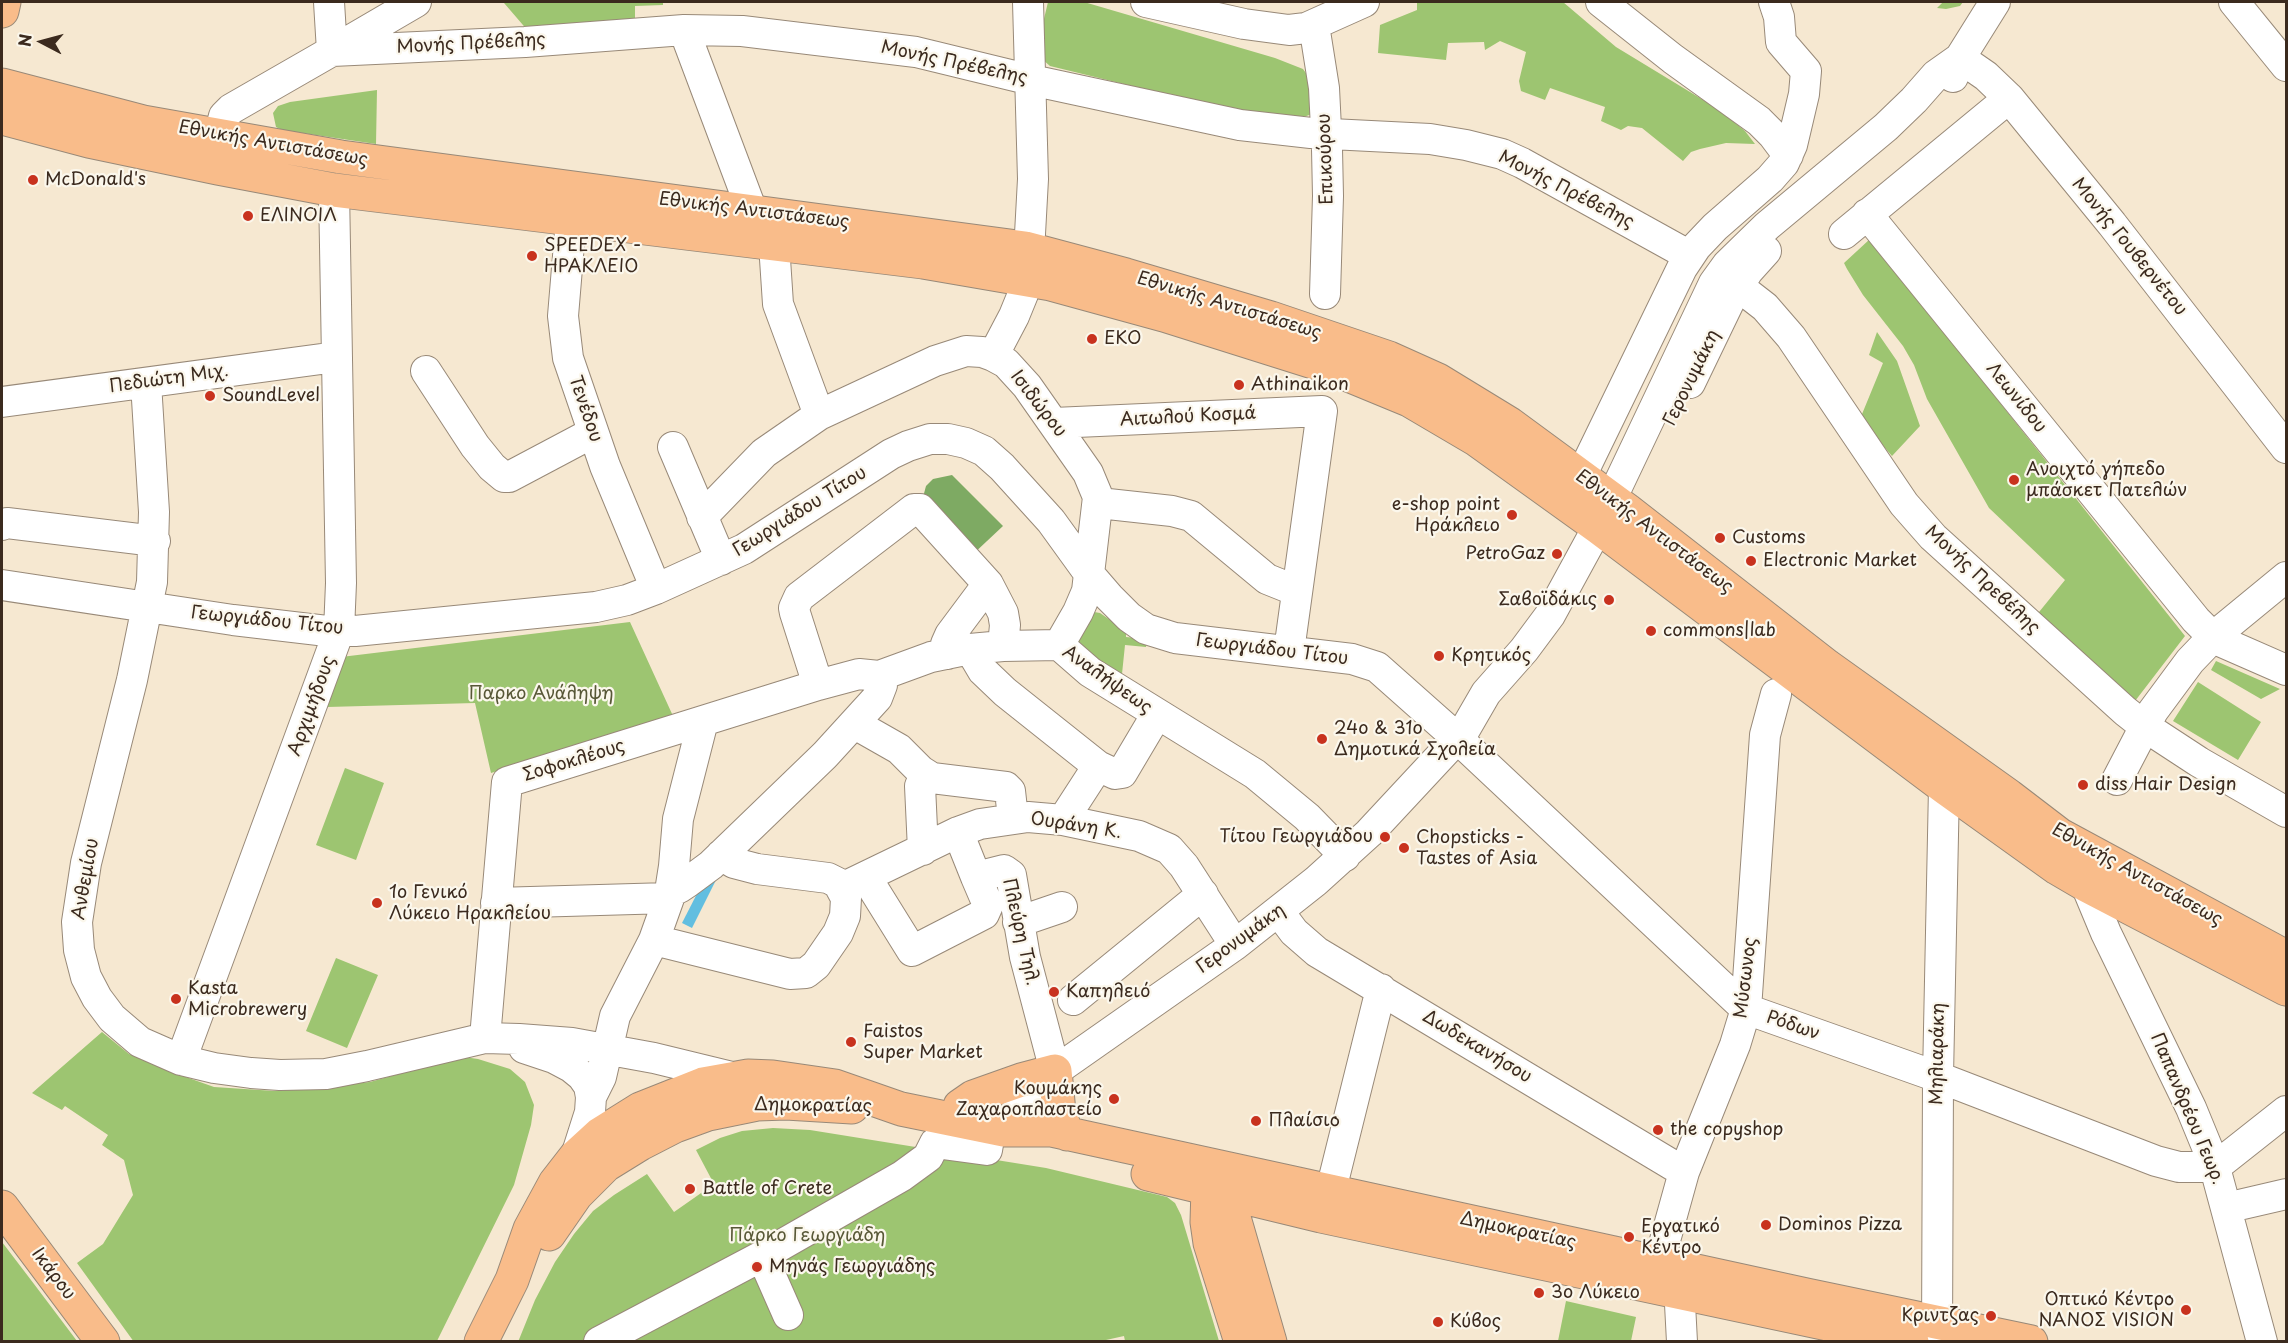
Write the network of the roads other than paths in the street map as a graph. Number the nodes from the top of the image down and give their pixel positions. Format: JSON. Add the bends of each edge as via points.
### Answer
{"nodes":[{"id":1,"x":4,"y":2,"type":"edge"},
{"id":2,"x":329,"y":2,"type":"edge"},
{"id":3,"x":416,"y":2,"type":"edge"},
{"id":4,"x":1028,"y":2,"type":"edge"},
{"id":5,"x":1146,"y":2,"type":"edge"},
{"id":6,"x":1364,"y":2,"type":"edge"},
{"id":7,"x":1601,"y":2,"type":"edge"},
{"id":8,"x":1774,"y":2,"type":"edge"},
{"id":9,"x":1995,"y":2,"type":"edge"},
{"id":10,"x":2234,"y":2,"type":"edge"},
{"id":11,"x":2,"y":11,"type":"edge"},
{"id":12,"x":1314,"y":25,"type":"junction"},
{"id":13,"x":684,"y":30,"type":"junction"},
{"id":14,"x":332,"y":51,"type":"junction"},
{"id":15,"x":1960,"y":57,"type":"junction"},
{"id":16,"x":2286,"y":66,"type":"edge"},
{"id":17,"x":1031,"y":80,"type":"junction"},
{"id":18,"x":2,"y":85,"type":"edge"},
{"id":19,"x":2009,"y":98,"type":"junction"},
{"id":20,"x":2,"y":118,"type":"edge"},
{"id":21,"x":1327,"y":133,"type":"junction"},
{"id":22,"x":219,"y":135,"type":"junction"},
{"id":23,"x":1788,"y":155,"type":"junction"},
{"id":24,"x":334,"y":190,"type":"junction"},
{"id":25,"x":752,"y":211,"type":"junction"},
{"id":26,"x":1867,"y":214,"type":"junction"},
{"id":27,"x":571,"y":220,"type":"junction"},
{"id":28,"x":1029,"y":234,"type":"dead end"},
{"id":29,"x":1844,"y":234,"type":"dead end"},
{"id":30,"x":774,"y":244,"type":"junction"},
{"id":31,"x":1690,"y":256,"type":"junction"},
{"id":32,"x":1738,"y":286,"type":"junction"},
{"id":33,"x":1023,"y":294,"type":"dead end"},
{"id":34,"x":1324,"y":294,"type":"dead end"},
{"id":35,"x":993,"y":356,"type":"junction"},
{"id":36,"x":336,"y":357,"type":"junction"},
{"id":37,"x":426,"y":371,"type":"dead end"},
{"id":38,"x":146,"y":382,"type":"junction"},
{"id":39,"x":2,"y":402,"type":"edge"},
{"id":40,"x":819,"y":415,"type":"junction"},
{"id":41,"x":1054,"y":423,"type":"junction"},
{"id":42,"x":592,"y":433,"type":"junction"},
{"id":43,"x":673,"y":447,"type":"dead end"},
{"id":44,"x":2286,"y":448,"type":"edge"},
{"id":45,"x":1581,"y":476,"type":"junction"},
{"id":46,"x":1099,"y":503,"type":"junction"},
{"id":47,"x":702,"y":517,"type":"junction"},
{"id":48,"x":1612,"y":518,"type":"junction"},
{"id":49,"x":2,"y":525,"type":"edge"},
{"id":50,"x":154,"y":541,"type":"junction"},
{"id":51,"x":721,"y":560,"type":"junction"},
{"id":52,"x":1090,"y":575,"type":"junction"},
{"id":53,"x":2286,"y":577,"type":"edge"},
{"id":54,"x":988,"y":584,"type":"junction"},
{"id":55,"x":2,"y":585,"type":"edge"},
{"id":56,"x":656,"y":589,"type":"junction"},
{"id":57,"x":1297,"y":591,"type":"junction"},
{"id":58,"x":148,"y":607,"type":"junction"},
{"id":59,"x":339,"y":631,"type":"junction"},
{"id":60,"x":2213,"y":637,"type":"junction"},
{"id":61,"x":1059,"y":645,"type":"junction"},
{"id":62,"x":1003,"y":646,"type":"junction"},
{"id":63,"x":958,"y":651,"type":"junction"},
{"id":64,"x":1290,"y":651,"type":"junction"},
{"id":65,"x":2286,"y":670,"type":"edge"},
{"id":66,"x":879,"y":676,"type":"junction"},
{"id":67,"x":818,"y":685,"type":"junction"},
{"id":68,"x":1776,"y":694,"type":"dead end"},
{"id":69,"x":1156,"y":714,"type":"junction"},
{"id":70,"x":703,"y":721,"type":"junction"},
{"id":71,"x":855,"y":724,"type":"junction"},
{"id":72,"x":2144,"y":726,"type":"junction"},
{"id":73,"x":1460,"y":734,"type":"junction"},
{"id":74,"x":1098,"y":766,"type":"junction"},
{"id":75,"x":925,"y":775,"type":"junction"},
{"id":76,"x":2117,"y":780,"type":"dead end"},
{"id":77,"x":1944,"y":788,"type":"junction"},
{"id":78,"x":2286,"y":812,"type":"edge"},
{"id":79,"x":1014,"y":818,"type":"junction"},
{"id":80,"x":1064,"y":820,"type":"junction"},
{"id":81,"x":958,"y":832,"type":"junction"},
{"id":82,"x":923,"y":850,"type":"junction"},
{"id":83,"x":721,"y":855,"type":"junction"},
{"id":84,"x":1345,"y":856,"type":"junction"},
{"id":85,"x":976,"y":878,"type":"junction"},
{"id":86,"x":854,"y":882,"type":"junction"},
{"id":87,"x":2086,"y":885,"type":"junction"},
{"id":88,"x":670,"y":893,"type":"junction"},
{"id":89,"x":1203,"y":894,"type":"junction"},
{"id":90,"x":496,"y":903,"type":"junction"},
{"id":91,"x":1062,"y":907,"type":"dead end"},
{"id":92,"x":1279,"y":912,"type":"junction"},
{"id":93,"x":1018,"y":922,"type":"junction"},
{"id":94,"x":654,"y":940,"type":"junction"},
{"id":95,"x":1235,"y":945,"type":"junction"},
{"id":96,"x":2286,"y":957,"type":"edge"},
{"id":97,"x":2286,"y":989,"type":"edge"},
{"id":98,"x":1381,"y":990,"type":"junction"},
{"id":99,"x":1073,"y":1000,"type":"dead end"},
{"id":100,"x":1746,"y":1009,"type":"junction"},
{"id":101,"x":490,"y":1039,"type":"junction"},
{"id":102,"x":607,"y":1049,"type":"junction"},
{"id":103,"x":181,"y":1060,"type":"junction"},
{"id":104,"x":1055,"y":1071,"type":"junction"},
{"id":105,"x":732,"y":1077,"type":"junction"},
{"id":106,"x":1938,"y":1077,"type":"junction"},
{"id":107,"x":591,"y":1097,"type":"junction"},
{"id":108,"x":895,"y":1108,"type":"junction"},
{"id":109,"x":2286,"y":1111,"type":"edge"},
{"id":110,"x":956,"y":1120,"type":"junction"},
{"id":111,"x":998,"y":1129,"type":"junction"},
{"id":112,"x":1068,"y":1134,"type":"junction"},
{"id":113,"x":576,"y":1156,"type":"junction"},
{"id":114,"x":2214,"y":1164,"type":"junction"},
{"id":115,"x":1684,"y":1172,"type":"junction"},
{"id":116,"x":1218,"y":1182,"type":"junction"},
{"id":117,"x":1331,"y":1190,"type":"junction"},
{"id":118,"x":2286,"y":1194,"type":"edge"},
{"id":119,"x":1275,"y":1204,"type":"junction"},
{"id":120,"x":2,"y":1207,"type":"edge"},
{"id":121,"x":2226,"y":1208,"type":"junction"},
{"id":122,"x":1243,"y":1248,"type":"junction"},
{"id":123,"x":762,"y":1256,"type":"junction"},
{"id":124,"x":1671,"y":1277,"type":"junction"},
{"id":125,"x":512,"y":1280,"type":"junction"},
{"id":126,"x":788,"y":1315,"type":"dead end"},
{"id":127,"x":1929,"y":1335,"type":"edge"},
{"id":128,"x":103,"y":1341,"type":"edge"},
{"id":129,"x":481,"y":1341,"type":"edge"},
{"id":130,"x":599,"y":1341,"type":"edge"},
{"id":131,"x":1241,"y":1341,"type":"edge"},
{"id":132,"x":1270,"y":1341,"type":"edge"},
{"id":133,"x":1682,"y":1341,"type":"edge"},
{"id":134,"x":2031,"y":1341,"type":"edge"},
{"id":135,"x":2262,"y":1341,"type":"edge"}],
"edges":[{"from":1,"to":11,"type":"main road"},
{"from":2,"to":14,"type":"street"},
{"from":3,"to":14,"type":"street"},
{"from":4,"to":17,"type":"street"},
{"from":5,"to":12,"type":"street","via":[[1261,27],[1298,29]]},
{"from":6,"to":12,"type":"street"},
{"from":7,"to":23,"type":"street","via":[[1759,121]]},
{"from":8,"to":23,"type":"street","via":[[1781,42],[1806,70]]},
{"from":9,"to":15,"type":"street","name":"Γερονυμάκη"},
{"from":10,"to":16,"type":"street"},
{"from":12,"to":21,"type":"street","name":"Επικούρου"},
{"from":13,"to":14,"type":"street","name":"Μονής Πρέβελης"},
{"from":13,"to":17,"type":"street","name":"Μονής Πρέβελης","via":[[742,31],[892,48]]},
{"from":13,"to":25,"type":"street"},
{"from":14,"to":22,"type":"street","name":"Μονής Πρέβελης","via":[[231,109],[224,116]]},
{"from":15,"to":19,"type":"street","name":"Μονής Γουβερνέτου"},
{"from":15,"to":32,"type":"street","name":"Γερονυμάκη","via":[[1947,89],[1918,124],[1768,248]]},
{"from":15,"to":48,"type":"street","name":"Γερονυμάκη","via":[[1727,265],[1711,290]]},
{"from":17,"to":21,"type":"street","name":"Μονής Πρέβελης","via":[[1240,125]]},
{"from":17,"to":28,"type":"street","via":[[1033,199]]},
{"from":18,"to":22,"type":"main road","name":"Εθνικής Αντιστάσεως","via":[[124,117]]},
{"from":19,"to":26,"type":"street"},
{"from":19,"to":44,"type":"street","name":"Μονής Γουβερνέτου"},
{"from":20,"to":24,"type":"main road","name":"Εθνικής Αντιστάσεως","via":[[89,141]]},
{"from":21,"to":31,"type":"street","name":"Μονής Πρέβελης","via":[[1447,141],[1502,154]]},
{"from":21,"to":34,"type":"street","name":"Επικούρου"},
{"from":22,"to":25,"type":"main road","name":"Εθνικής Αντιστάσεως","via":[[396,165]]},
{"from":23,"to":31,"type":"street","via":[[1770,179],[1715,227]]},
{"from":24,"to":27,"type":"main road","name":"Εθνικής Αντιστάσεως"},
{"from":24,"to":36,"type":"street","name":"Αρχιμήδους"},
{"from":25,"to":45,"type":"main road","name":"Εθνικής Αντιστάσεως","via":[[1025,248],[1322,334],[1438,380],[1510,424]]},
{"from":26,"to":29,"type":"street"},
{"from":26,"to":60,"type":"street","name":"Λεωνίδου"},
{"from":27,"to":30,"type":"main road","name":"Εθνικής Αντιστάσεως"},
{"from":27,"to":42,"type":"street","name":"Τενέδου","via":[[564,330],[571,370]]},
{"from":30,"to":40,"type":"street","via":[[782,316]]},
{"from":30,"to":48,"type":"main road","name":"Εθνικής Αντιστάσεως","via":[[923,262],[1057,285],[1329,367],[1444,419],[1519,470]]},
{"from":31,"to":45,"type":"street"},
{"from":32,"to":48,"type":"street","name":"Γερονυμάκη"},
{"from":32,"to":72,"type":"street","name":"Μονής Πρεβέλης","via":[[1765,307],[1791,337],[1923,526]]},
{"from":33,"to":35,"type":"street"},
{"from":35,"to":40,"type":"street","name":"Ισιδώρου","via":[[966,351],[935,361]]},
{"from":35,"to":41,"type":"street","name":"Ισιδώρου","via":[[1006,363],[1028,386]]},
{"from":36,"to":38,"type":"street","name":"Πεδιώτη Μιχ."},
{"from":36,"to":59,"type":"street","name":"Αρχιμήδους","via":[[342,583]]},
{"from":37,"to":42,"type":"street","via":[[475,446],[504,477]]},
{"from":38,"to":39,"type":"street","name":"Πεδιώτη Μιχ."},
{"from":38,"to":50,"type":"street","name":"Ανθεμίου"},
{"from":40,"to":47,"type":"street","name":"Ισιδώρου","via":[[764,453]]},
{"from":41,"to":46,"type":"street","name":"Ισιδώρου","via":[[1093,482]]},
{"from":41,"to":57,"type":"street","name":"Αιτωλού Κοσμά","via":[[1322,411]]},
{"from":42,"to":56,"type":"street","name":"Τενέδου"},
{"from":43,"to":47,"type":"street"},
{"from":45,"to":48,"type":"main road","name":"Εθνικής Αντιστάσεως"},
{"from":46,"to":52,"type":"street","name":"Ισιδώρου"},
{"from":46,"to":57,"type":"street","via":[[1191,516],[1267,579]]},
{"from":47,"to":51,"type":"street"},
{"from":48,"to":73,"type":"street","name":"Γερονυμάκη","via":[[1543,626],[1486,693]]},
{"from":48,"to":77,"type":"main road","name":"Εθνικής Αντιστάσεως"},
{"from":48,"to":96,"type":"main road","name":"Εθνικής Αντιστάσεως","via":[[1827,666],[2060,835]]},
{"from":49,"to":50,"type":"street"},
{"from":50,"to":58,"type":"street","name":"Ανθεμίου"},
{"from":51,"to":52,"type":"street","name":"Γεωργιάδου Τίτου","via":[[764,537],[891,454],[918,442],[939,439],[976,447],[1002,467],[1051,521]]},
{"from":51,"to":56,"type":"street","name":"Γεωργιάδου Τίτου"},
{"from":52,"to":61,"type":"street","name":"Ισιδώρου","via":[[1083,601]]},
{"from":52,"to":64,"type":"street","name":"Γεωργιάδου Τίτου","via":[[1120,609],[1154,633]]},
{"from":53,"to":60,"type":"street"},
{"from":54,"to":62,"type":"street","via":[[1003,613]]},
{"from":54,"to":63,"type":"street","via":[[950,635],[946,644]]},
{"from":54,"to":67,"type":"street","via":[[920,509],[914,509],[799,597],[795,614]]},
{"from":55,"to":58,"type":"street","name":"Γεωργιάδου Τίτου"},
{"from":56,"to":59,"type":"street","name":"Γεωργιάδου Τίτου","via":[[596,607]]},
{"from":57,"to":64,"type":"street"},
{"from":58,"to":59,"type":"street","name":"Γεωργιάδου Τίτου"},
{"from":58,"to":103,"type":"street","name":"Ανθεμίου","via":[[86,863],[77,936],[86,977],[112,1018],[140,1042]]},
{"from":59,"to":103,"type":"street","name":"Αρχιμήδους"},
{"from":60,"to":65,"type":"street","name":"Λεωνίδου"},
{"from":60,"to":72,"type":"street","via":[[2180,673]]},
{"from":61,"to":62,"type":"street","name":"Αναλήψεως"},
{"from":61,"to":69,"type":"street","name":"Αναλήψεως","via":[[1090,672]]},
{"from":62,"to":63,"type":"street","name":"Αναλήψεως"},
{"from":63,"to":66,"type":"street","name":"Αναλήψεως"},
{"from":63,"to":74,"type":"street"},
{"from":64,"to":73,"type":"street","name":"Γεωργιάδου Τίτου","via":[[1352,659],[1377,667]]},
{"from":66,"to":67,"type":"street","name":"Σοφοκλέους","via":[[859,674]]},
{"from":66,"to":71,"type":"street","via":[[882,685],[877,698]]},
{"from":67,"to":70,"type":"street","name":"Σοφοκλέους"},
{"from":68,"to":100,"type":"street","name":"Μύσωνος","via":[[1765,735]]},
{"from":69,"to":74,"type":"street","via":[[1122,772],[1115,774]]},
{"from":69,"to":84,"type":"street","name":"Αναλήψεως","via":[[1262,779]]},
{"from":70,"to":88,"type":"street","via":[[678,819]]},
{"from":70,"to":90,"type":"street","name":"Σοφοκλέους","via":[[507,782]]},
{"from":71,"to":75,"type":"street","via":[[899,749]]},
{"from":71,"to":83,"type":"street"},
{"from":72,"to":76,"type":"street"},
{"from":72,"to":78,"type":"street","name":"Μονής Πρεβέλης"},
{"from":73,"to":84,"type":"street","name":"Γερονυμάκη"},
{"from":73,"to":100,"type":"street","name":"Ρόδων"},
{"from":74,"to":80,"type":"street"},
{"from":75,"to":79,"type":"street","via":[[938,780],[1006,787]]},
{"from":75,"to":82,"type":"street","via":[[920,786]]},
{"from":77,"to":87,"type":"main road","name":"Εθνικής Αντιστάσεως"},
{"from":77,"to":106,"type":"street","name":"Μηλιαράκη"},
{"from":79,"to":80,"type":"street","name":"Ουράνη Κ."},
{"from":79,"to":81,"type":"street","name":"Ουράνη Κ."},
{"from":80,"to":89,"type":"street","name":"Ουράνη Κ.","via":[[1124,832],[1162,845],[1176,856]]},
{"from":81,"to":82,"type":"street","name":"Ουράνη Κ."},
{"from":81,"to":85,"type":"street","name":"Πλεύρη Τηλ."},
{"from":82,"to":86,"type":"street","name":"Ουράνη Κ."},
{"from":83,"to":86,"type":"street","via":[[757,869],[830,878],[838,883]]},
{"from":83,"to":88,"type":"street"},
{"from":84,"to":92,"type":"street","name":"Γερονυμάκη"},
{"from":85,"to":86,"type":"street","via":[[988,905],[984,914],[912,951]]},
{"from":85,"to":93,"type":"street","name":"Πλεύρη Τηλ.","via":[[1004,870],[1011,875]]},
{"from":86,"to":94,"type":"street","via":[[846,898],[842,926],[816,965],[803,974],[750,965]]},
{"from":87,"to":97,"type":"main road","name":"Εθνικής Αντιστάσεως"},
{"from":87,"to":114,"type":"street","name":"Παπανδρέου Γεωρ."},
{"from":88,"to":90,"type":"street"},
{"from":88,"to":94,"type":"street"},
{"from":89,"to":95,"type":"street","name":"Ουράνη Κ."},
{"from":89,"to":99,"type":"street"},
{"from":90,"to":101,"type":"street","name":"Σοφοκλέους"},
{"from":91,"to":93,"type":"street"},
{"from":92,"to":95,"type":"street","name":"Γερονυμάκη"},
{"from":92,"to":98,"type":"street","name":"Δωδεκανήσου","via":[[1306,944]]},
{"from":93,"to":104,"type":"street","name":"Πλεύρη Τηλ."},
{"from":94,"to":102,"type":"street","via":[[615,1016]]},
{"from":95,"to":104,"type":"street","name":"Γερονυμάκη"},
{"from":98,"to":115,"type":"street","name":"Δωδεκανήσου"},
{"from":98,"to":117,"type":"street"},
{"from":100,"to":106,"type":"street","name":"Ρόδων"},
{"from":100,"to":115,"type":"street","name":"Μύσωνος"},
{"from":101,"to":102,"type":"street","name":"Ανθεμίου","via":[[554,1040]]},
{"from":101,"to":103,"type":"street","name":"Ανθεμίου","via":[[313,1075],[228,1071]]},
{"from":101,"to":107,"type":"street","via":[[542,1053],[571,1067],[586,1081]]},
{"from":102,"to":105,"type":"street","name":"Ανθεμίου"},
{"from":102,"to":107,"type":"street"},
{"from":104,"to":110,"type":"main road","via":[[973,1097],[960,1106]]},
{"from":104,"to":111,"type":"street","name":"Γερονυμάκη"},
{"from":104,"to":112,"type":"main road","via":[[1059,1112]]},
{"from":105,"to":108,"type":"main road","name":"Δημοκρατίας","via":[[773,1077],[825,1084]]},
{"from":105,"to":113,"type":"main road","name":"Δημοκρατίας","via":[[691,1088],[640,1109],[600,1134]]},
{"from":106,"to":114,"type":"street","name":"Ρόδων","via":[[2156,1161],[2191,1168]]},
{"from":106,"to":127,"type":"street","name":"Μηλιαράκη"},
{"from":107,"to":113,"type":"street","via":[[589,1119]]},
{"from":108,"to":110,"type":"main road","name":"Δημοκρατίας"},
{"from":108,"to":125,"type":"main road","name":"Δημοκρατίας","via":[[757,1104],[708,1114],[675,1126],[617,1158],[587,1182]]},
{"from":109,"to":114,"type":"street","via":[[2232,1155]]},
{"from":110,"to":111,"type":"main road","name":"Δημοκρατίας"},
{"from":111,"to":112,"type":"main road","name":"Δημοκρατίας"},
{"from":111,"to":116,"type":"main road","name":"Δημοκρατίας","via":[[1047,1150]]},
{"from":111,"to":123,"type":"street","name":"Γερονυμάκη","via":[[987,1150],[935,1143],[928,1157],[902,1176]]},
{"from":112,"to":116,"type":"main road","name":"Δημοκρατίας"},
{"from":113,"to":125,"type":"main road","name":"Δημοκρατίας","via":[[555,1183],[530,1229]]},
{"from":114,"to":121,"type":"street","name":"Παπανδρέου Γεωρ."},
{"from":115,"to":124,"type":"street","name":"Μύσωνος"},
{"from":116,"to":117,"type":"main road","name":"Δημοκρατίας"},
{"from":116,"to":119,"type":"main road","name":"Δημοκρατίας"},
{"from":116,"to":122,"type":"main road"},
{"from":116,"to":131,"type":"main road","via":[[1206,1213],[1210,1243]]},
{"from":117,"to":124,"type":"main road","name":"Δημοκρατίας"},
{"from":118,"to":121,"type":"street"},
{"from":119,"to":122,"type":"main road","via":[[1256,1222]]},
{"from":119,"to":124,"type":"main road","name":"Δημοκρατίας"},
{"from":120,"to":128,"type":"main road","name":"Ικάρου"},
{"from":121,"to":135,"type":"street","name":"Παπανδρέου Γεωρ."},
{"from":122,"to":132,"type":"main road"},
{"from":123,"to":126,"type":"street"},
{"from":123,"to":130,"type":"street"},
{"from":124,"to":127,"type":"main road","name":"Δημοκρατίας"},
{"from":124,"to":133,"type":"street","name":"Μύσωνος"},
{"from":125,"to":129,"type":"main road","name":"Δημοκρατίας"},
{"from":127,"to":134,"type":"main road","name":"Δημοκρατίας"}]}
